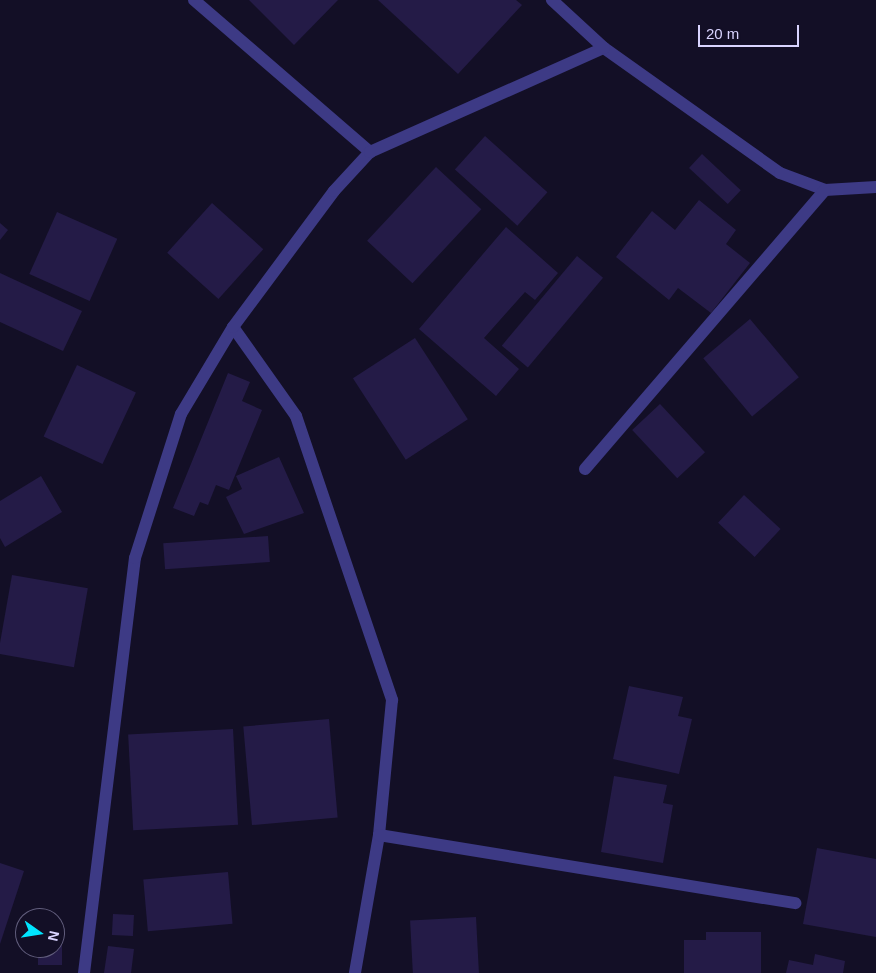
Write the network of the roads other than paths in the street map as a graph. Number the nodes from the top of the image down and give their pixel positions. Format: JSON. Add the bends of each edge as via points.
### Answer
{"nodes":[{"id":1,"x":194,"y":0,"type":"edge"},
{"id":2,"x":552,"y":0,"type":"edge"},
{"id":3,"x":604,"y":48,"type":"junction"},
{"id":4,"x":370,"y":152,"type":"junction"},
{"id":5,"x":876,"y":187,"type":"edge"},
{"id":6,"x":824,"y":190,"type":"junction"},
{"id":7,"x":233,"y":327,"type":"junction"},
{"id":8,"x":585,"y":469,"type":"dead end"},
{"id":9,"x":379,"y":835,"type":"junction"},
{"id":10,"x":795,"y":903,"type":"dead end"},
{"id":11,"x":84,"y":973,"type":"edge"},
{"id":12,"x":355,"y":973,"type":"edge"}],
"edges":[{"from":1,"to":4,"type":"street"},
{"from":2,"to":3,"type":"street"},
{"from":3,"to":4,"type":"street"},
{"from":3,"to":6,"type":"street","via":[[780,173]]},
{"from":4,"to":7,"type":"street","via":[[334,191]]},
{"from":5,"to":6,"type":"street"},
{"from":6,"to":8,"type":"street"},
{"from":7,"to":9,"type":"street","via":[[296,416],[392,700]]},
{"from":7,"to":11,"type":"street","via":[[181,414],[135,558]]},
{"from":9,"to":10,"type":"street"},
{"from":9,"to":12,"type":"street"}]}
